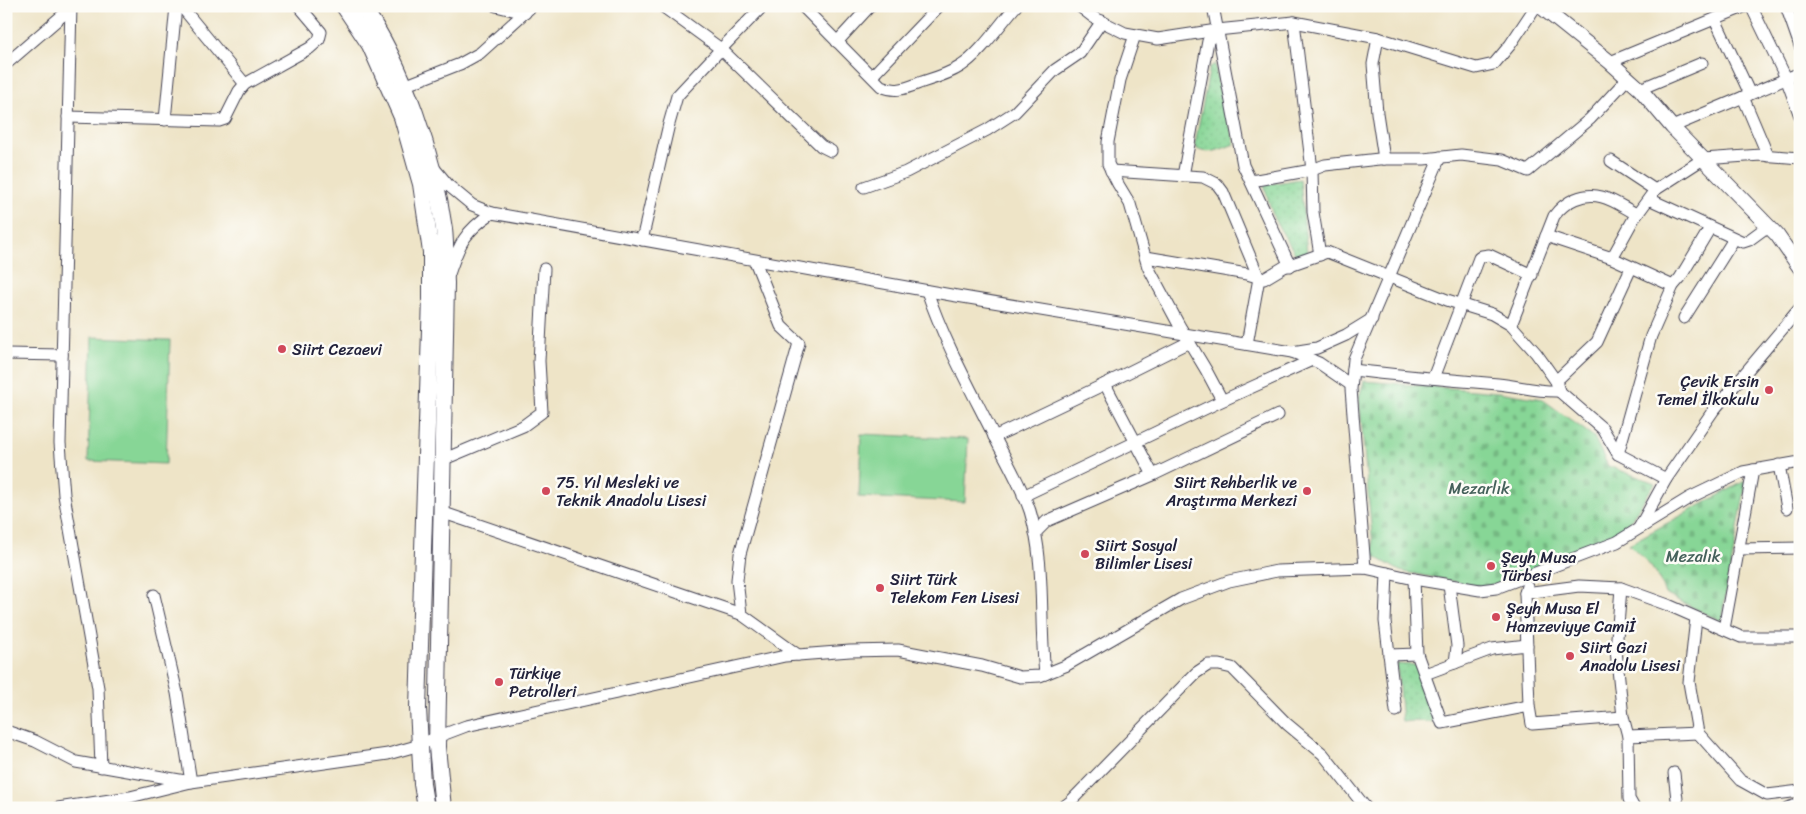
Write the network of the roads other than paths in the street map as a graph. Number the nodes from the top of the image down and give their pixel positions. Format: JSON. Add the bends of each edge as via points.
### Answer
{"nodes":[{"id":1,"x":176,"y":6,"type":"edge"},
{"id":2,"x":180,"y":6,"type":"edge"},
{"id":3,"x":299,"y":6,"type":"edge"},
{"id":4,"x":344,"y":6,"type":"edge"},
{"id":5,"x":362,"y":6,"type":"edge"},
{"id":6,"x":496,"y":6,"type":"edge"},
{"id":7,"x":662,"y":6,"type":"edge"},
{"id":8,"x":763,"y":6,"type":"edge"},
{"id":9,"x":802,"y":6,"type":"edge"},
{"id":10,"x":870,"y":6,"type":"edge"},
{"id":11,"x":1016,"y":6,"type":"edge"},
{"id":12,"x":1079,"y":6,"type":"edge"},
{"id":13,"x":1213,"y":6,"type":"edge"},
{"id":14,"x":1538,"y":6,"type":"edge"},
{"id":15,"x":1746,"y":6,"type":"edge"},
{"id":16,"x":1750,"y":6,"type":"edge"},
{"id":17,"x":1786,"y":6,"type":"edge"},
{"id":18,"x":72,"y":7,"type":"edge"},
{"id":19,"x":938,"y":7,"type":"edge"},
{"id":20,"x":529,"y":10,"type":"edge"},
{"id":21,"x":1715,"y":19,"type":"junction"},
{"id":22,"x":1102,"y":21,"type":"junction"},
{"id":23,"x":1294,"y":22,"type":"junction"},
{"id":24,"x":1217,"y":30,"type":"junction"},
{"id":25,"x":1135,"y":35,"type":"junction"},
{"id":26,"x":1378,"y":38,"type":"junction"},
{"id":27,"x":837,"y":42,"type":"junction"},
{"id":28,"x":1800,"y":46,"type":"edge"},
{"id":29,"x":721,"y":48,"type":"junction"},
{"id":30,"x":1610,"y":62,"type":"junction"},
{"id":31,"x":1702,"y":63,"type":"dead end"},
{"id":32,"x":6,"y":64,"type":"edge"},
{"id":33,"x":1800,"y":73,"type":"edge"},
{"id":34,"x":872,"y":76,"type":"junction"},
{"id":35,"x":1628,"y":78,"type":"junction"},
{"id":36,"x":1786,"y":78,"type":"junction"},
{"id":37,"x":246,"y":84,"type":"junction"},
{"id":38,"x":404,"y":86,"type":"junction"},
{"id":39,"x":1640,"y":89,"type":"junction"},
{"id":40,"x":1747,"y":95,"type":"junction"},
{"id":41,"x":1800,"y":116,"type":"edge"},
{"id":42,"x":68,"y":117,"type":"junction"},
{"id":43,"x":165,"y":120,"type":"junction"},
{"id":44,"x":1672,"y":127,"type":"junction"},
{"id":45,"x":831,"y":151,"type":"dead end"},
{"id":46,"x":1768,"y":156,"type":"junction"},
{"id":47,"x":1440,"y":157,"type":"junction"},
{"id":48,"x":1800,"y":158,"type":"edge"},
{"id":49,"x":1384,"y":159,"type":"junction"},
{"id":50,"x":1703,"y":159,"type":"junction"},
{"id":51,"x":1611,"y":161,"type":"dead end"},
{"id":52,"x":430,"y":164,"type":"junction"},
{"id":53,"x":1312,"y":170,"type":"junction"},
{"id":54,"x":1111,"y":171,"type":"junction"},
{"id":55,"x":1183,"y":176,"type":"junction"},
{"id":56,"x":1251,"y":181,"type":"junction"},
{"id":57,"x":864,"y":187,"type":"dead end"},
{"id":58,"x":1652,"y":194,"type":"junction"},
{"id":59,"x":492,"y":213,"type":"junction"},
{"id":60,"x":1638,"y":214,"type":"junction"},
{"id":61,"x":1768,"y":226,"type":"junction"},
{"id":62,"x":1710,"y":228,"type":"junction"},
{"id":63,"x":1546,"y":236,"type":"junction"},
{"id":64,"x":1734,"y":239,"type":"junction"},
{"id":65,"x":642,"y":240,"type":"junction"},
{"id":66,"x":1320,"y":255,"type":"junction"},
{"id":67,"x":1146,"y":257,"type":"junction"},
{"id":68,"x":1612,"y":258,"type":"junction"},
{"id":69,"x":755,"y":261,"type":"junction"},
{"id":70,"x":1290,"y":266,"type":"junction"},
{"id":71,"x":1632,"y":268,"type":"junction"},
{"id":72,"x":1800,"y":268,"type":"edge"},
{"id":73,"x":544,"y":269,"type":"dead end"},
{"id":74,"x":1532,"y":275,"type":"junction"},
{"id":75,"x":1391,"y":276,"type":"junction"},
{"id":76,"x":1259,"y":278,"type":"junction"},
{"id":77,"x":446,"y":283,"type":"junction"},
{"id":78,"x":1672,"y":286,"type":"junction"},
{"id":79,"x":927,"y":291,"type":"junction"},
{"id":80,"x":1462,"y":304,"type":"junction"},
{"id":81,"x":1800,"y":308,"type":"edge"},
{"id":82,"x":1684,"y":318,"type":"dead end"},
{"id":83,"x":1372,"y":319,"type":"junction"},
{"id":84,"x":1511,"y":325,"type":"junction"},
{"id":85,"x":1187,"y":338,"type":"junction"},
{"id":86,"x":1246,"y":344,"type":"junction"},
{"id":87,"x":1292,"y":352,"type":"junction"},
{"id":88,"x":6,"y":354,"type":"edge"},
{"id":89,"x":62,"y":354,"type":"junction"},
{"id":90,"x":1312,"y":360,"type":"junction"},
{"id":91,"x":1353,"y":370,"type":"junction"},
{"id":92,"x":1432,"y":378,"type":"junction"},
{"id":93,"x":1105,"y":384,"type":"junction"},
{"id":94,"x":1352,"y":385,"type":"junction"},
{"id":95,"x":1557,"y":386,"type":"junction"},
{"id":96,"x":1222,"y":400,"type":"junction"},
{"id":97,"x":1278,"y":415,"type":"dead end"},
{"id":98,"x":994,"y":437,"type":"junction"},
{"id":99,"x":1135,"y":441,"type":"junction"},
{"id":100,"x":1618,"y":454,"type":"junction"},
{"id":101,"x":442,"y":460,"type":"junction"},
{"id":102,"x":1800,"y":462,"type":"edge"},
{"id":103,"x":1779,"y":465,"type":"junction"},
{"id":104,"x":1753,"y":470,"type":"junction"},
{"id":105,"x":1153,"y":475,"type":"junction"},
{"id":106,"x":1666,"y":479,"type":"junction"},
{"id":107,"x":1023,"y":496,"type":"junction"},
{"id":108,"x":1787,"y":508,"type":"dead end"},
{"id":109,"x":441,"y":512,"type":"junction"},
{"id":110,"x":1638,"y":529,"type":"junction"},
{"id":111,"x":1035,"y":534,"type":"junction"},
{"id":112,"x":1800,"y":548,"type":"edge"},
{"id":113,"x":1738,"y":549,"type":"junction"},
{"id":114,"x":1365,"y":568,"type":"junction"},
{"id":115,"x":1387,"y":573,"type":"junction"},
{"id":116,"x":1529,"y":575,"type":"junction"},
{"id":117,"x":1414,"y":579,"type":"junction"},
{"id":118,"x":1449,"y":585,"type":"junction"},
{"id":119,"x":1621,"y":588,"type":"junction"},
{"id":120,"x":1525,"y":593,"type":"junction"},
{"id":121,"x":154,"y":595,"type":"dead end"},
{"id":122,"x":741,"y":614,"type":"junction"},
{"id":123,"x":1696,"y":618,"type":"junction"},
{"id":124,"x":1724,"y":630,"type":"junction"},
{"id":125,"x":1800,"y":637,"type":"edge"},
{"id":126,"x":1526,"y":645,"type":"junction"},
{"id":127,"x":1417,"y":654,"type":"junction"},
{"id":128,"x":798,"y":655,"type":"junction"},
{"id":129,"x":1389,"y":655,"type":"junction"},
{"id":130,"x":1455,"y":663,"type":"junction"},
{"id":131,"x":1045,"y":674,"type":"junction"},
{"id":132,"x":1425,"y":674,"type":"junction"},
{"id":133,"x":1529,"y":706,"type":"junction"},
{"id":134,"x":1396,"y":711,"type":"dead end"},
{"id":135,"x":1622,"y":717,"type":"junction"},
{"id":136,"x":6,"y":731,"type":"edge"},
{"id":137,"x":1698,"y":733,"type":"junction"},
{"id":138,"x":1628,"y":736,"type":"junction"},
{"id":139,"x":437,"y":737,"type":"junction"},
{"id":140,"x":420,"y":746,"type":"junction"},
{"id":141,"x":101,"y":767,"type":"junction"},
{"id":142,"x":1674,"y":773,"type":"dead end"},
{"id":143,"x":191,"y":782,"type":"junction"},
{"id":144,"x":1800,"y":791,"type":"edge"},
{"id":145,"x":1800,"y":804,"type":"edge"},
{"id":146,"x":58,"y":808,"type":"edge"},
{"id":147,"x":426,"y":808,"type":"edge"},
{"id":148,"x":443,"y":808,"type":"edge"},
{"id":149,"x":1062,"y":808,"type":"edge"},
{"id":150,"x":1366,"y":808,"type":"edge"},
{"id":151,"x":1634,"y":808,"type":"edge"},
{"id":152,"x":1678,"y":808,"type":"edge"},
{"id":153,"x":1787,"y":808,"type":"edge"}],
"edges":[{"from":1,"to":43,"type":"street"},
{"from":2,"to":37,"type":"street"},
{"from":3,"to":37,"type":"street","via":[[321,32],[319,40]]},
{"from":4,"to":140,"type":"highway","via":[[370,45],[402,117],[421,184],[431,252],[418,708]]},
{"from":5,"to":38,"type":"highway","via":[[388,49]]},
{"from":6,"to":20,"type":"street"},
{"from":7,"to":29,"type":"street"},
{"from":8,"to":29,"type":"street"},
{"from":9,"to":27,"type":"street"},
{"from":10,"to":27,"type":"street"},
{"from":11,"to":34,"type":"street","via":[[971,57],[952,70],[904,89],[891,90],[881,86]]},
{"from":12,"to":22,"type":"street"},
{"from":13,"to":24,"type":"street"},
{"from":14,"to":26,"type":"street","via":[[1510,46],[1494,64],[1487,67],[1476,68]]},
{"from":14,"to":30,"type":"main road"},
{"from":15,"to":21,"type":"street"},
{"from":16,"to":36,"type":"street"},
{"from":17,"to":28,"type":"street"},
{"from":18,"to":32,"type":"street"},
{"from":18,"to":42,"type":"street"},
{"from":19,"to":34,"type":"street"},
{"from":20,"to":38,"type":"street","via":[[480,53]]},
{"from":21,"to":30,"type":"street"},
{"from":21,"to":40,"type":"street"},
{"from":22,"to":25,"type":"street"},
{"from":22,"to":57,"type":"street","via":[[1080,53],[1056,70],[1015,112],[906,172]]},
{"from":23,"to":24,"type":"street"},
{"from":23,"to":26,"type":"street"},
{"from":23,"to":53,"type":"street"},
{"from":24,"to":25,"type":"street","via":[[1158,39]]},
{"from":24,"to":55,"type":"street","via":[[1208,41]]},
{"from":24,"to":56,"type":"street","via":[[1243,165]]},
{"from":25,"to":54,"type":"street","via":[[1120,80],[1108,142]]},
{"from":26,"to":49,"type":"street","via":[[1373,64]]},
{"from":27,"to":34,"type":"street"},
{"from":29,"to":45,"type":"street","via":[[821,146]]},
{"from":29,"to":65,"type":"street","via":[[677,96]]},
{"from":30,"to":35,"type":"main road"},
{"from":31,"to":39,"type":"street"},
{"from":33,"to":36,"type":"street"},
{"from":35,"to":39,"type":"main road"},
{"from":35,"to":47,"type":"street","via":[[1590,119],[1528,170],[1502,160],[1461,155]]},
{"from":36,"to":40,"type":"street"},
{"from":36,"to":41,"type":"street"},
{"from":37,"to":43,"type":"street","via":[[225,119]]},
{"from":38,"to":52,"type":"highway"},
{"from":39,"to":44,"type":"main road"},
{"from":40,"to":44,"type":"street"},
{"from":40,"to":46,"type":"street"},
{"from":42,"to":43,"type":"street"},
{"from":42,"to":89,"type":"street"},
{"from":44,"to":50,"type":"main road"},
{"from":46,"to":48,"type":"street"},
{"from":46,"to":50,"type":"street"},
{"from":47,"to":49,"type":"street"},
{"from":47,"to":75,"type":"street"},
{"from":49,"to":53,"type":"street","via":[[1325,165]]},
{"from":50,"to":58,"type":"street"},
{"from":50,"to":61,"type":"main road"},
{"from":51,"to":58,"type":"street"},
{"from":52,"to":59,"type":"street","via":[[472,205]]},
{"from":52,"to":77,"type":"highway","via":[[444,230]]},
{"from":53,"to":56,"type":"street"},
{"from":53,"to":66,"type":"street","via":[[1313,212]]},
{"from":54,"to":55,"type":"street"},
{"from":54,"to":67,"type":"street","via":[[1130,204]]},
{"from":55,"to":76,"type":"street","via":[[1203,177],[1223,192]]},
{"from":56,"to":70,"type":"street"},
{"from":58,"to":60,"type":"street"},
{"from":58,"to":62,"type":"street"},
{"from":59,"to":65,"type":"street"},
{"from":59,"to":77,"type":"street","via":[[476,224],[459,245]]},
{"from":60,"to":63,"type":"street","via":[[1601,197],[1583,197],[1564,205],[1554,216]]},
{"from":60,"to":68,"type":"street"},
{"from":61,"to":64,"type":"street","via":[[1749,240]]},
{"from":61,"to":72,"type":"main road"},
{"from":62,"to":64,"type":"street"},
{"from":62,"to":78,"type":"street"},
{"from":63,"to":68,"type":"street"},
{"from":63,"to":74,"type":"street"},
{"from":64,"to":82,"type":"street"},
{"from":65,"to":69,"type":"street"},
{"from":66,"to":70,"type":"street"},
{"from":66,"to":75,"type":"street","via":[[1327,252]]},
{"from":67,"to":76,"type":"street"},
{"from":67,"to":85,"type":"street","via":[[1148,267]]},
{"from":68,"to":71,"type":"street"},
{"from":69,"to":79,"type":"street"},
{"from":69,"to":122,"type":"street","via":[[781,326],[799,343],[740,554],[737,580]]},
{"from":70,"to":76,"type":"street","via":[[1264,279]]},
{"from":71,"to":78,"type":"street"},
{"from":71,"to":95,"type":"street","via":[[1597,342]]},
{"from":73,"to":101,"type":"street","via":[[539,361],[542,412],[523,426]]},
{"from":74,"to":80,"type":"street","via":[[1489,255],[1482,256]]},
{"from":74,"to":84,"type":"street"},
{"from":75,"to":80,"type":"street"},
{"from":75,"to":83,"type":"street"},
{"from":76,"to":86,"type":"street"},
{"from":77,"to":101,"type":"highway"},
{"from":78,"to":100,"type":"street","via":[[1651,336]]},
{"from":79,"to":85,"type":"street"},
{"from":79,"to":98,"type":"street","via":[[939,325]]},
{"from":80,"to":84,"type":"street","via":[[1492,314]]},
{"from":80,"to":92,"type":"street"},
{"from":81,"to":106,"type":"street","via":[[1713,411]]},
{"from":83,"to":87,"type":"street","via":[[1317,348]]},
{"from":83,"to":91,"type":"street","via":[[1354,359]]},
{"from":84,"to":95,"type":"street","via":[[1536,353]]},
{"from":85,"to":86,"type":"street"},
{"from":85,"to":93,"type":"street"},
{"from":85,"to":96,"type":"street"},
{"from":86,"to":87,"type":"street"},
{"from":87,"to":90,"type":"street"},
{"from":88,"to":89,"type":"street"},
{"from":89,"to":141,"type":"street","via":[[60,443],[64,495],[98,688]]},
{"from":90,"to":94,"type":"street"},
{"from":90,"to":96,"type":"street"},
{"from":91,"to":92,"type":"street"},
{"from":91,"to":94,"type":"street"},
{"from":92,"to":95,"type":"street","via":[[1521,386],[1542,392]]},
{"from":93,"to":98,"type":"street"},
{"from":93,"to":99,"type":"street"},
{"from":94,"to":114,"type":"street"},
{"from":95,"to":100,"type":"street","via":[[1603,429]]},
{"from":96,"to":99,"type":"street"},
{"from":97,"to":105,"type":"street"},
{"from":98,"to":107,"type":"street"},
{"from":99,"to":105,"type":"street"},
{"from":99,"to":107,"type":"street"},
{"from":100,"to":106,"type":"street"},
{"from":101,"to":109,"type":"highway"},
{"from":102,"to":103,"type":"street"},
{"from":103,"to":104,"type":"street"},
{"from":103,"to":108,"type":"street"},
{"from":104,"to":110,"type":"street","via":[[1689,498]]},
{"from":104,"to":113,"type":"street"},
{"from":105,"to":111,"type":"street","via":[[1047,521]]},
{"from":106,"to":110,"type":"street"},
{"from":107,"to":111,"type":"street"},
{"from":109,"to":122,"type":"street"},
{"from":109,"to":139,"type":"highway"},
{"from":110,"to":116,"type":"street","via":[[1617,542]]},
{"from":111,"to":131,"type":"street"},
{"from":112,"to":113,"type":"street"},
{"from":113,"to":124,"type":"street"},
{"from":114,"to":115,"type":"street"},
{"from":114,"to":131,"type":"street","via":[[1277,571],[1230,581],[1180,599],[1065,666]]},
{"from":115,"to":117,"type":"street"},
{"from":115,"to":129,"type":"street","via":[[1385,621]]},
{"from":116,"to":118,"type":"street","via":[[1496,588],[1480,590]]},
{"from":116,"to":120,"type":"street"},
{"from":117,"to":118,"type":"street"},
{"from":117,"to":127,"type":"street"},
{"from":118,"to":130,"type":"street","via":[[1457,646]]},
{"from":119,"to":120,"type":"street","via":[[1579,586]]},
{"from":119,"to":123,"type":"street"},
{"from":119,"to":135,"type":"street","via":[[1616,650]]},
{"from":120,"to":126,"type":"street"},
{"from":121,"to":143,"type":"street","via":[[176,693]]},
{"from":122,"to":128,"type":"street"},
{"from":123,"to":124,"type":"street"},
{"from":123,"to":137,"type":"street","via":[[1689,682]]},
{"from":124,"to":125,"type":"street","via":[[1741,637]]},
{"from":126,"to":130,"type":"street","via":[[1492,649]]},
{"from":126,"to":133,"type":"street"},
{"from":127,"to":129,"type":"street"},
{"from":127,"to":132,"type":"street"},
{"from":128,"to":131,"type":"street","via":[[898,650],[1020,676]]},
{"from":128,"to":139,"type":"street","via":[[466,726]]},
{"from":129,"to":134,"type":"street"},
{"from":130,"to":132,"type":"street"},
{"from":132,"to":133,"type":"street","via":[[1442,723]]},
{"from":133,"to":135,"type":"street","via":[[1532,724]]},
{"from":135,"to":138,"type":"street"},
{"from":136,"to":141,"type":"street","via":[[35,740],[76,762]]},
{"from":137,"to":138,"type":"street"},
{"from":137,"to":144,"type":"street","via":[[1740,780],[1767,795]]},
{"from":138,"to":151,"type":"street","via":[[1629,799]]},
{"from":139,"to":140,"type":"street"},
{"from":139,"to":148,"type":"highway"},
{"from":140,"to":143,"type":"street","via":[[388,754]]},
{"from":140,"to":147,"type":"highway"},
{"from":141,"to":143,"type":"street"},
{"from":142,"to":152,"type":"street"},
{"from":143,"to":146,"type":"street"},
{"from":145,"to":153,"type":"street"},
{"from":149,"to":150,"type":"street","via":[[1196,673],[1208,665],[1219,665],[1232,668],[1287,724],[1323,754]]}]}
